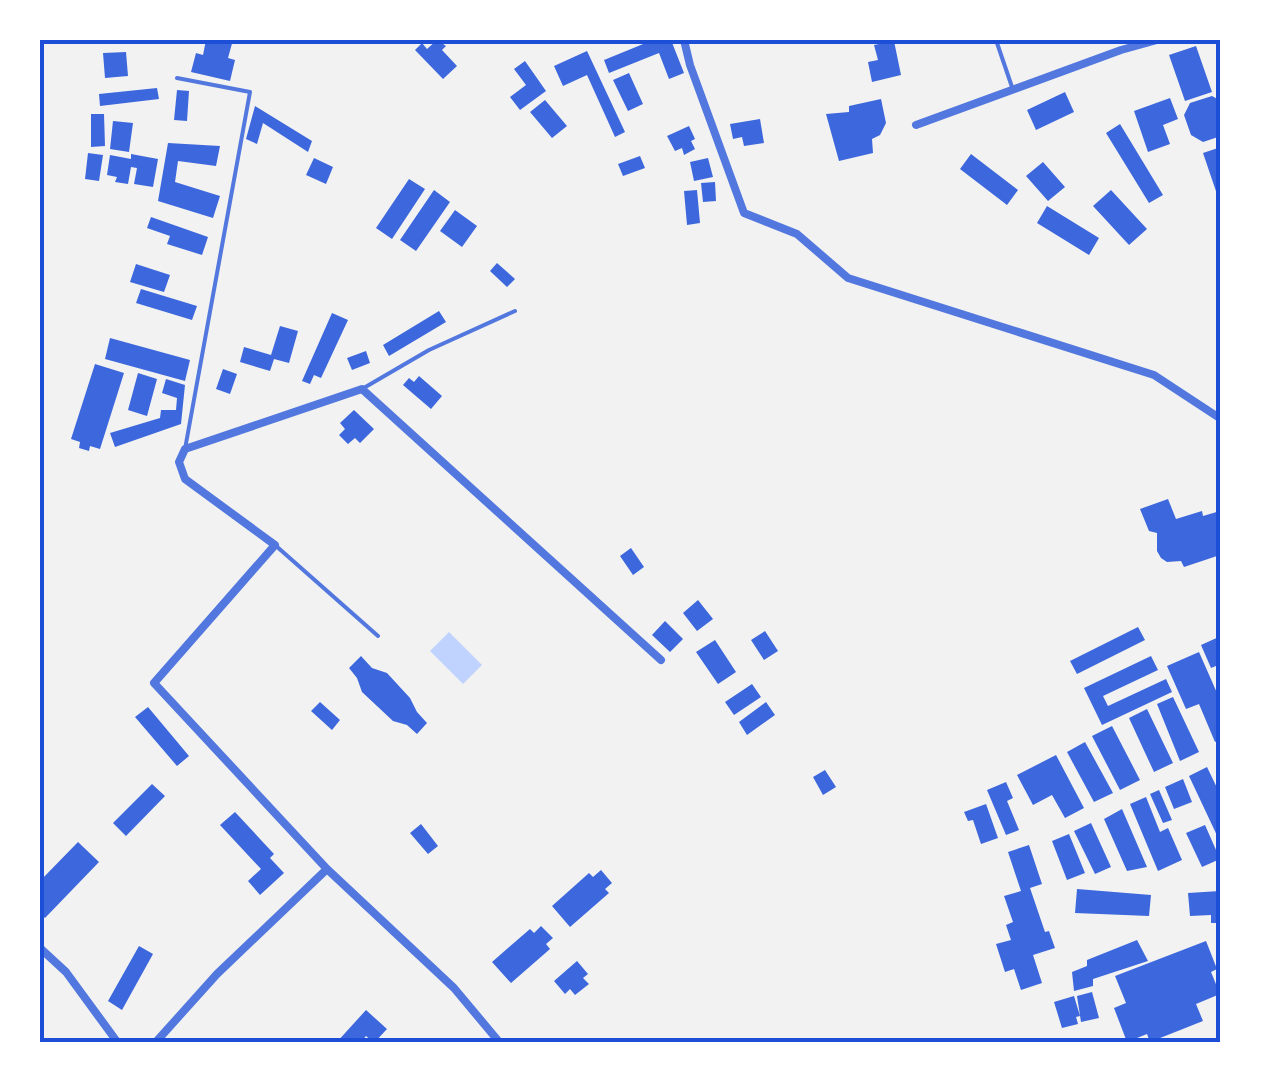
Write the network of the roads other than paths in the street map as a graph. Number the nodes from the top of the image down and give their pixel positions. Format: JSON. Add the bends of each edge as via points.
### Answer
{"nodes":[{"id":1,"x":684,"y":40,"type":"edge"},
{"id":2,"x":996,"y":40,"type":"edge"},
{"id":3,"x":1158,"y":40,"type":"edge"},
{"id":4,"x":177,"y":78,"type":"dead end"},
{"id":5,"x":1013,"y":91,"type":"junction"},
{"id":6,"x":916,"y":124,"type":"dead end"},
{"id":7,"x":515,"y":311,"type":"dead end"},
{"id":8,"x":362,"y":389,"type":"junction"},
{"id":9,"x":1221,"y":419,"type":"edge"},
{"id":10,"x":186,"y":449,"type":"junction"},
{"id":11,"x":275,"y":545,"type":"junction"},
{"id":12,"x":378,"y":636,"type":"dead end"},
{"id":13,"x":662,"y":660,"type":"dead end"},
{"id":14,"x":326,"y":869,"type":"junction"},
{"id":15,"x":40,"y":948,"type":"edge"},
{"id":16,"x":118,"y":1043,"type":"edge"},
{"id":17,"x":155,"y":1043,"type":"edge"},
{"id":18,"x":500,"y":1043,"type":"edge"}],
"edges":[{"from":1,"to":9,"type":"street","via":[[744,213],[798,234],[848,278],[1154,375]]},
{"from":2,"to":5,"type":"lane"},
{"from":3,"to":5,"type":"street"},
{"from":4,"to":10,"type":"lane","via":[[250,92]]},
{"from":5,"to":6,"type":"street"},
{"from":7,"to":8,"type":"lane"},
{"from":8,"to":10,"type":"street"},
{"from":8,"to":13,"type":"street"},
{"from":10,"to":11,"type":"street","via":[[180,462],[186,480]]},
{"from":11,"to":12,"type":"lane"},
{"from":11,"to":14,"type":"street","via":[[154,684]]},
{"from":14,"to":17,"type":"street"},
{"from":14,"to":18,"type":"street","via":[[454,988]]},
{"from":15,"to":16,"type":"street"}]}
